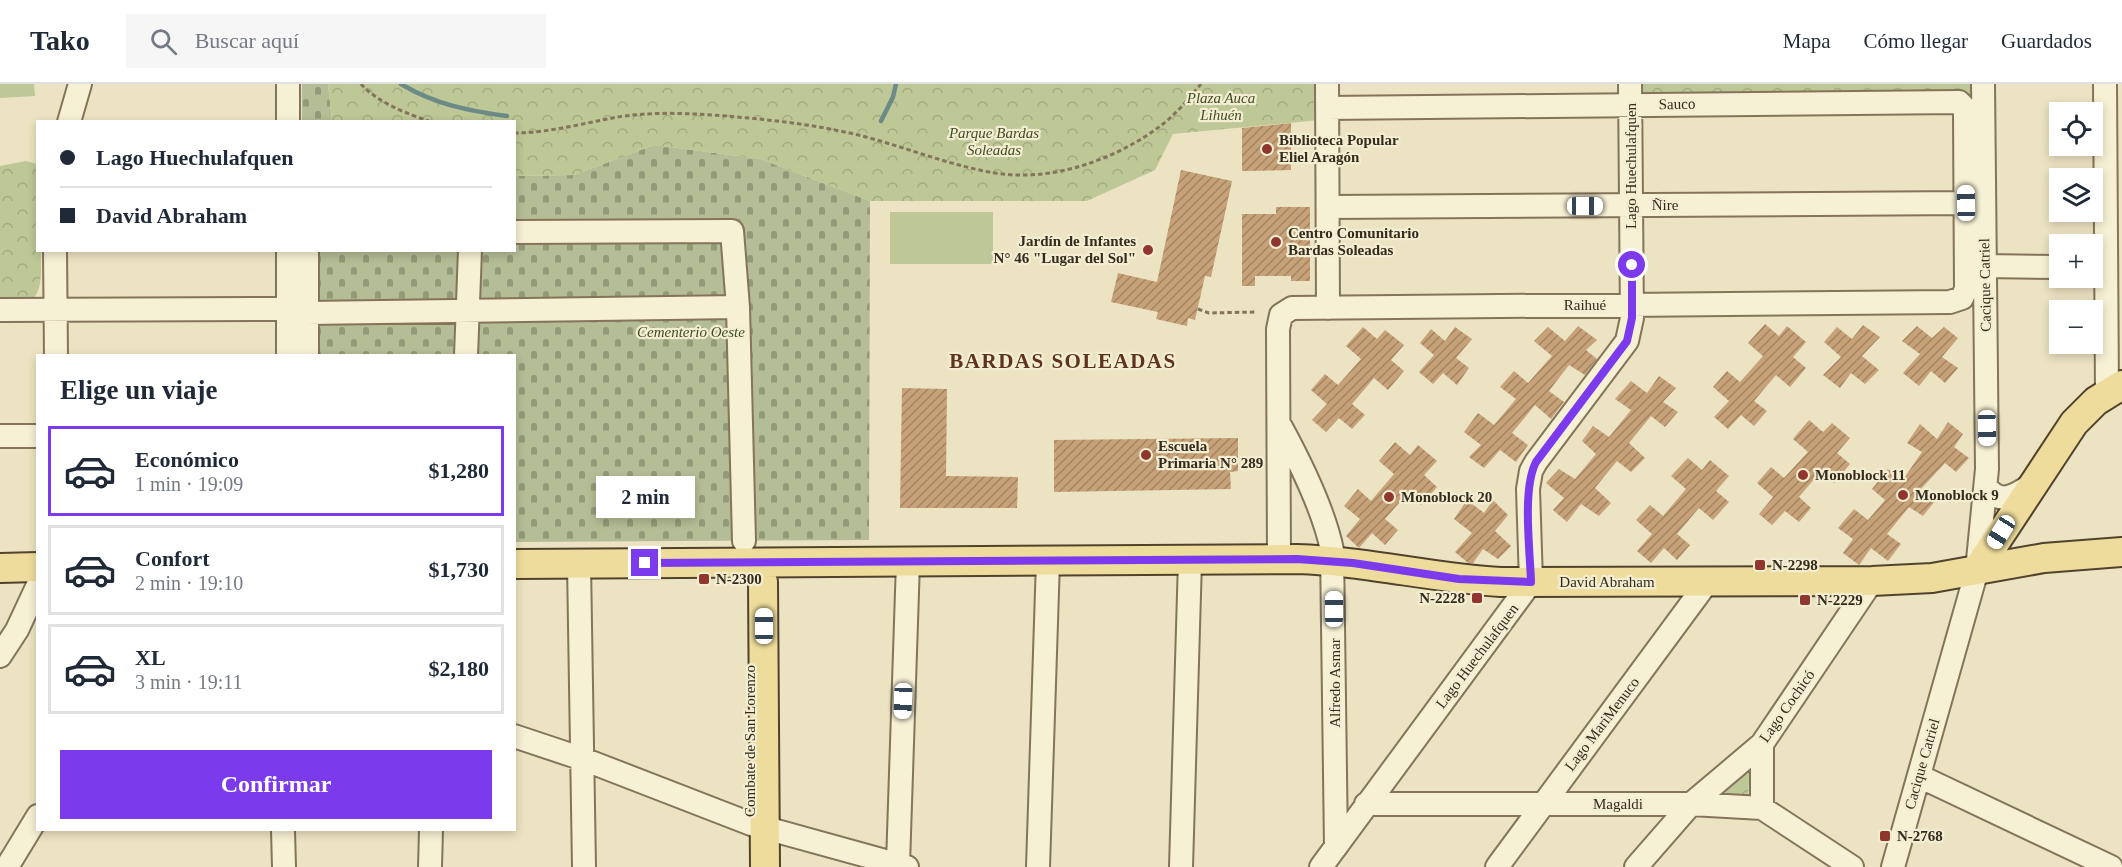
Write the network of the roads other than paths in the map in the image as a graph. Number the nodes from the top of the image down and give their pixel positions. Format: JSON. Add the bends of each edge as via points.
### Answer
{"nodes":[{"id":1,"x":80,"y":84,"type":"edge"},
{"id":2,"x":288,"y":84,"type":"edge"},
{"id":3,"x":1327,"y":84,"type":"edge"},
{"id":4,"x":1983,"y":84,"type":"edge"},
{"id":5,"x":2104,"y":84,"type":"edge"},
{"id":6,"x":1630,"y":94,"type":"edge"},
{"id":7,"x":1327,"y":108,"type":"junction"},
{"id":8,"x":70,"y":120,"type":"edge"},
{"id":9,"x":288,"y":120,"type":"edge"},
{"id":10,"x":1966,"y":203,"type":"junction"},
{"id":11,"x":1631,"y":205,"type":"junction"},
{"id":12,"x":1328,"y":207,"type":"junction"},
{"id":13,"x":516,"y":232,"type":"edge"},
{"id":14,"x":2100,"y":234,"type":"edge"},
{"id":15,"x":55,"y":252,"type":"edge"},
{"id":16,"x":288,"y":252,"type":"edge"},
{"id":17,"x":307,"y":252,"type":"edge"},
{"id":18,"x":470,"y":252,"type":"edge"},
{"id":19,"x":1985,"y":266,"type":"junction"},
{"id":20,"x":2049,"y":267,"type":"edge"},
{"id":21,"x":2102,"y":288,"type":"edge"},
{"id":22,"x":1632,"y":305,"type":"junction"},
{"id":23,"x":738,"y":307,"type":"junction"},
{"id":24,"x":1328,"y":308,"type":"junction"},
{"id":25,"x":0,"y":310,"type":"edge"},
{"id":26,"x":55,"y":310,"type":"junction"},
{"id":27,"x":297,"y":311,"type":"junction"},
{"id":28,"x":468,"y":311,"type":"junction"},
{"id":29,"x":1281,"y":315,"type":"joint"},
{"id":30,"x":56,"y":354,"type":"edge"},
{"id":31,"x":288,"y":354,"type":"edge"},
{"id":32,"x":307,"y":354,"type":"edge"},
{"id":33,"x":466,"y":354,"type":"edge"},
{"id":34,"x":2115,"y":389,"type":"edge"},
{"id":35,"x":1279,"y":423,"type":"junction"},
{"id":36,"x":0,"y":436,"type":"edge"},
{"id":37,"x":36,"y":436,"type":"edge"},
{"id":38,"x":1986,"y":486,"type":"junction"},
{"id":39,"x":2028,"y":490,"type":"junction"},
{"id":40,"x":750,"y":552,"type":"junction"},
{"id":41,"x":2122,"y":552,"type":"edge"},
{"id":42,"x":2044,"y":558,"type":"junction"},
{"id":43,"x":1280,"y":559,"type":"junction"},
{"id":44,"x":1190,"y":560,"type":"junction"},
{"id":45,"x":1048,"y":561,"type":"junction"},
{"id":46,"x":1334,"y":561,"type":"junction"},
{"id":47,"x":908,"y":562,"type":"junction"},
{"id":48,"x":516,"y":564,"type":"edge"},
{"id":49,"x":579,"y":564,"type":"junction"},
{"id":50,"x":36,"y":567,"type":"edge"},
{"id":51,"x":0,"y":568,"type":"edge"},
{"id":52,"x":1977,"y":570,"type":"junction"},
{"id":53,"x":1708,"y":581,"type":"junction"},
{"id":54,"x":1872,"y":581,"type":"junction"},
{"id":55,"x":1531,"y":582,"type":"junction"},
{"id":56,"x":36,"y":590,"type":"edge"},
{"id":57,"x":18,"y":630,"type":"edge"},
{"id":58,"x":0,"y":656,"type":"edge"},
{"id":59,"x":516,"y":737,"type":"edge"},
{"id":60,"x":1762,"y":744,"type":"junction"},
{"id":61,"x":583,"y":759,"type":"junction"},
{"id":62,"x":1919,"y":776,"type":"junction"},
{"id":63,"x":1366,"y":804,"type":"junction"},
{"id":64,"x":1542,"y":804,"type":"junction"},
{"id":65,"x":1691,"y":804,"type":"junction"},
{"id":66,"x":1762,"y":807,"type":"junction"},
{"id":67,"x":36,"y":819,"type":"edge"},
{"id":68,"x":758,"y":826,"type":"junction"},
{"id":69,"x":284,"y":831,"type":"edge"},
{"id":70,"x":431,"y":831,"type":"edge"},
{"id":71,"x":1336,"y":847,"type":"junction"},
{"id":72,"x":903,"y":866,"type":"edge"},
{"id":73,"x":7,"y":867,"type":"edge"},
{"id":74,"x":284,"y":867,"type":"edge"},
{"id":75,"x":430,"y":867,"type":"edge"},
{"id":76,"x":584,"y":867,"type":"edge"},
{"id":77,"x":751,"y":867,"type":"edge"},
{"id":78,"x":765,"y":867,"type":"edge"},
{"id":79,"x":1038,"y":867,"type":"edge"},
{"id":80,"x":1181,"y":867,"type":"edge"},
{"id":81,"x":1321,"y":867,"type":"edge"},
{"id":82,"x":1497,"y":867,"type":"edge"},
{"id":83,"x":1636,"y":867,"type":"edge"},
{"id":84,"x":1852,"y":867,"type":"edge"},
{"id":85,"x":1893,"y":867,"type":"edge"},
{"id":86,"x":2111,"y":867,"type":"edge"}],
"edges":[{"from":1,"to":8,"type":"street"},
{"from":2,"to":9,"type":"street"},
{"from":3,"to":7,"type":"street"},
{"from":4,"to":19,"type":"street","name":"Cacique Catriel"},
{"from":5,"to":14,"type":"street"},
{"from":6,"to":7,"type":"street","name":"Sauco"},
{"from":6,"to":10,"type":"street","name":"Sauco","via":[[1956,101],[1965,113]]},
{"from":6,"to":11,"type":"street","name":"Lago Huechulafquen"},
{"from":7,"to":12,"type":"street"},
{"from":10,"to":11,"type":"street","name":"Ñire"},
{"from":10,"to":22,"type":"street","name":"Raihué","via":[[1966,288],[1962,298],[1950,302]]},
{"from":11,"to":12,"type":"street","name":"Ñire"},
{"from":11,"to":22,"type":"street","name":"Lago Huechulafquen"},
{"from":12,"to":24,"type":"street"},
{"from":13,"to":23,"type":"street","via":[[732,231]]},
{"from":15,"to":26,"type":"street"},
{"from":16,"to":27,"type":"street"},
{"from":17,"to":27,"type":"street"},
{"from":18,"to":28,"type":"street"},
{"from":19,"to":20,"type":"street"},
{"from":19,"to":38,"type":"street","name":"Cacique Catriel"},
{"from":21,"to":34,"type":"street"},
{"from":22,"to":24,"type":"street","name":"Raihué"},
{"from":22,"to":55,"type":"street","name":"Lago Huechulafquen","via":[[1631,330],[1622,351],[1531,471]]},
{"from":23,"to":28,"type":"street"},
{"from":23,"to":40,"type":"street"},
{"from":24,"to":29,"type":"street","name":"Raihué","via":[[1292,308]]},
{"from":25,"to":26,"type":"street"},
{"from":26,"to":27,"type":"street"},
{"from":26,"to":30,"type":"street"},
{"from":27,"to":28,"type":"street"},
{"from":27,"to":31,"type":"street"},
{"from":27,"to":32,"type":"street"},
{"from":28,"to":33,"type":"street"},
{"from":29,"to":35,"type":"street","name":"Alfredo Asmar"},
{"from":34,"to":39,"type":"main road","via":[[2074,423]]},
{"from":35,"to":43,"type":"street","name":"Alfredo Asmar"},
{"from":35,"to":46,"type":"street","name":"Alfredo Asmar","via":[[1324,523]]},
{"from":36,"to":37,"type":"street"},
{"from":38,"to":39,"type":"street","via":[[1999,498]]},
{"from":38,"to":52,"type":"street","name":"Cacique Catriel"},
{"from":39,"to":42,"type":"main road","via":[[2023,517],[2025,536]]},
{"from":39,"to":52,"type":"main road"},
{"from":40,"to":47,"type":"main road","name":"David Abraham"},
{"from":40,"to":49,"type":"main road","name":"David Abraham"},
{"from":40,"to":68,"type":"main road","name":"Combate de San Lorenzo","via":[[763,582]]},
{"from":41,"to":42,"type":"main road","name":"David Abraham"},
{"from":42,"to":52,"type":"main road","name":"David Abraham"},
{"from":43,"to":44,"type":"main road","name":"David Abraham"},
{"from":43,"to":46,"type":"main road","name":"David Abraham"},
{"from":44,"to":45,"type":"main road","name":"David Abraham"},
{"from":44,"to":80,"type":"street"},
{"from":45,"to":47,"type":"main road","name":"David Abraham"},
{"from":45,"to":79,"type":"street"},
{"from":46,"to":55,"type":"main road","name":"David Abraham","via":[[1459,579]]},
{"from":46,"to":71,"type":"street","name":"Alfredo Asmar"},
{"from":47,"to":72,"type":"street"},
{"from":48,"to":49,"type":"main road","name":"David Abraham"},
{"from":49,"to":61,"type":"street"},
{"from":50,"to":51,"type":"main road"},
{"from":52,"to":54,"type":"main road","name":"David Abraham","via":[[1932,578]]},
{"from":52,"to":62,"type":"street","name":"Cacique Catriel"},
{"from":53,"to":54,"type":"main road","name":"David Abraham"},
{"from":53,"to":55,"type":"main road","name":"David Abraham"},
{"from":53,"to":64,"type":"street","name":"Lago MariMenuco"},
{"from":54,"to":60,"type":"street","name":"Lago Cochicó"},
{"from":55,"to":63,"type":"street","name":"Lago Huechulafquen"},
{"from":56,"to":57,"type":"street"},
{"from":57,"to":58,"type":"street"},
{"from":59,"to":61,"type":"street"},
{"from":60,"to":65,"type":"street","name":"Lago Cochicó"},
{"from":60,"to":66,"type":"street"},
{"from":61,"to":68,"type":"street"},
{"from":61,"to":76,"type":"street"},
{"from":62,"to":85,"type":"street","name":"Cacique Catriel"},
{"from":62,"to":86,"type":"street"},
{"from":63,"to":64,"type":"street","name":"Magaldi"},
{"from":63,"to":71,"type":"street","name":"Lago Huechulafquen"},
{"from":64,"to":65,"type":"street","name":"Magaldi"},
{"from":64,"to":82,"type":"street","name":"Lago MariMenuco"},
{"from":65,"to":66,"type":"street","name":"Magaldi"},
{"from":65,"to":83,"type":"street","name":"Lago Cochicó"},
{"from":66,"to":84,"type":"street"},
{"from":67,"to":73,"type":"street"},
{"from":68,"to":72,"type":"street"},
{"from":68,"to":77,"type":"main road","name":"Combate de San Lorenzo"},
{"from":68,"to":78,"type":"main road","name":"Combate de San Lorenzo"},
{"from":69,"to":74,"type":"street"},
{"from":70,"to":75,"type":"street"},
{"from":71,"to":81,"type":"street","name":"Lago Huechulafquen"}]}
